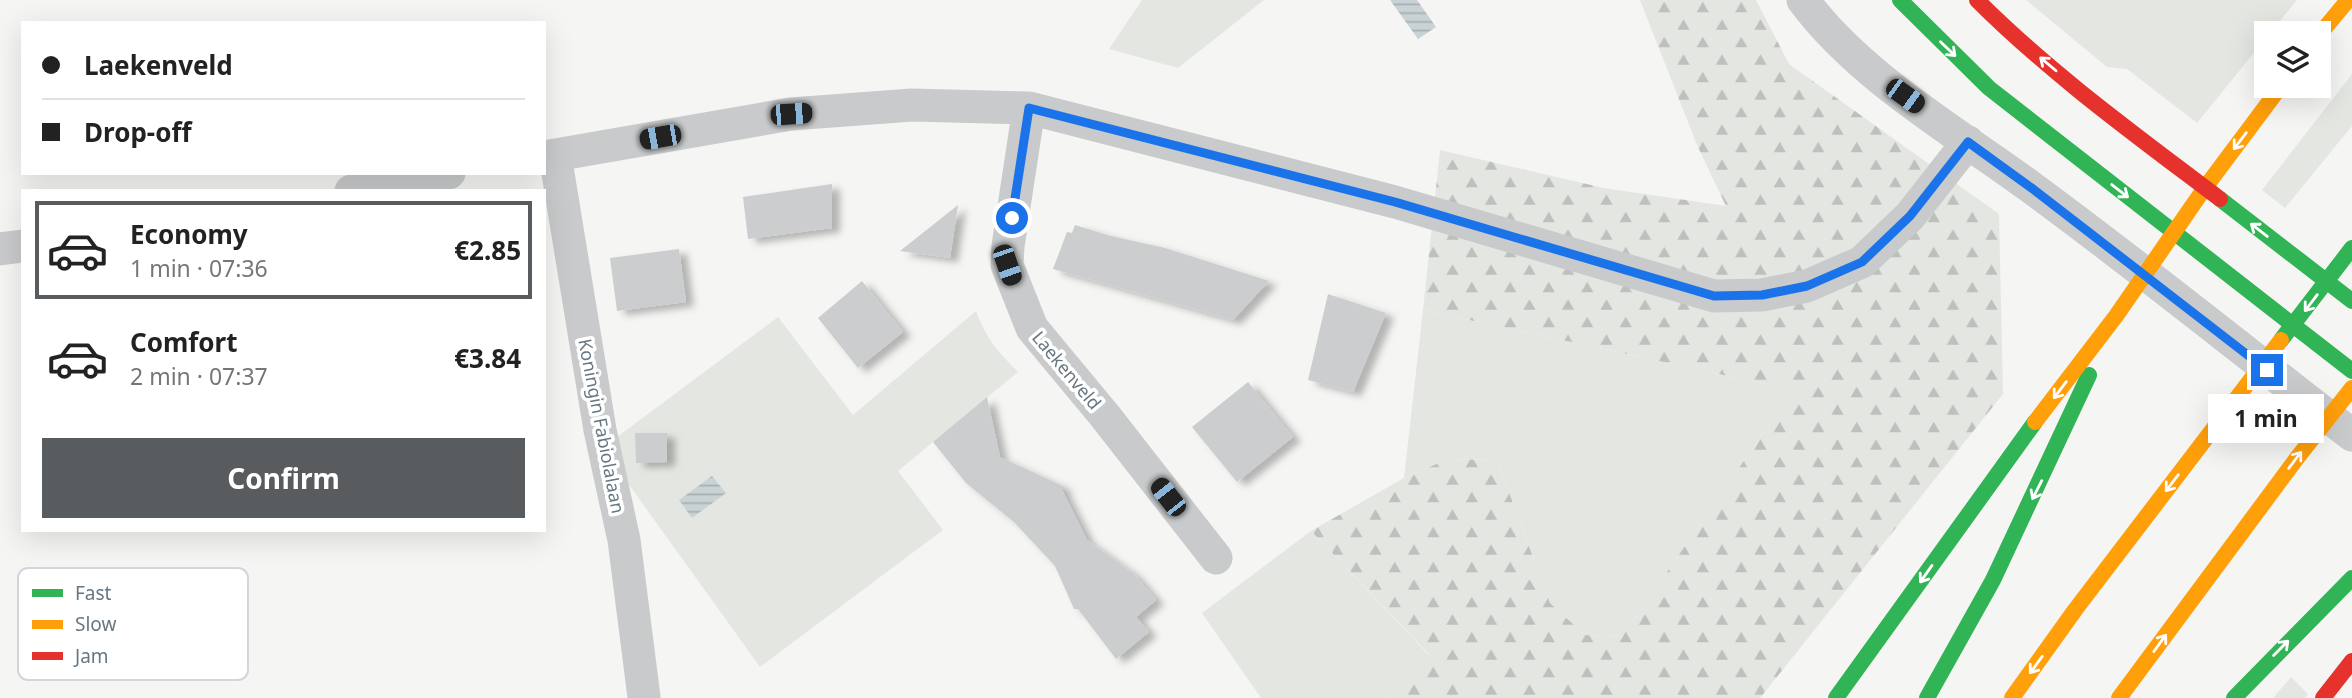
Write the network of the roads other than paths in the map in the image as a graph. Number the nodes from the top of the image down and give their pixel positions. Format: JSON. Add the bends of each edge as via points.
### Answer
{"nodes":[{"id":1,"x":1803,"y":0,"type":"edge"},
{"id":2,"x":1900,"y":0,"type":"edge"},
{"id":3,"x":1977,"y":0,"type":"edge"},
{"id":4,"x":2348,"y":0,"type":"edge"},
{"id":5,"x":2331,"y":21,"type":"edge"},
{"id":6,"x":2272,"y":98,"type":"edge"},
{"id":7,"x":1029,"y":108,"type":"junction"},
{"id":8,"x":1968,"y":142,"type":"junction"},
{"id":9,"x":550,"y":156,"type":"edge"},
{"id":10,"x":438,"y":175,"type":"edge"},
{"id":11,"x":362,"y":189,"type":"edge"},
{"id":12,"x":21,"y":246,"type":"edge"},
{"id":13,"x":2352,"y":248,"type":"edge"},
{"id":14,"x":0,"y":249,"type":"edge"},
{"id":15,"x":2352,"y":301,"type":"edge"},
{"id":16,"x":2116,"y":316,"type":"junction"},
{"id":17,"x":2352,"y":370,"type":"edge"},
{"id":18,"x":2352,"y":388,"type":"edge"},
{"id":19,"x":2352,"y":435,"type":"edge"},
{"id":20,"x":1216,"y":558,"type":"dead end"},
{"id":21,"x":2352,"y":578,"type":"edge"},
{"id":22,"x":2352,"y":661,"type":"edge"},
{"id":23,"x":644,"y":697,"type":"edge"},
{"id":24,"x":1836,"y":698,"type":"edge"},
{"id":25,"x":1927,"y":698,"type":"edge"},
{"id":26,"x":2012,"y":698,"type":"edge"},
{"id":27,"x":2119,"y":698,"type":"edge"},
{"id":28,"x":2234,"y":698,"type":"edge"},
{"id":29,"x":2323,"y":698,"type":"edge"}],
"edges":[{"from":1,"to":8,"type":"street","via":[[1864,65]]},
{"from":2,"to":17,"type":"highway","one_way":true,"via":[[1989,88]]},
{"from":15,"to":3,"type":"highway","one_way":true,"via":[[2101,108]]},
{"from":4,"to":5,"type":"highway"},
{"from":6,"to":16,"type":"highway","one_way":true},
{"from":7,"to":8,"type":"street","via":[[1395,202],[1714,296],[1762,295],[1807,286],[1862,262],[1910,216]]},
{"from":7,"to":9,"type":"street","via":[[912,106],[791,114]]},
{"from":7,"to":20,"type":"street","name":"Laekenveld","via":[[1007,265],[1021,305],[1032,328]]},
{"from":8,"to":19,"type":"street"},
{"from":9,"to":23,"type":"street","name":"Koningin Fabiolalaan","via":[[624,540]]},
{"from":10,"to":11,"type":"street"},
{"from":12,"to":14,"type":"street"},
{"from":13,"to":26,"type":"highway","one_way":true},
{"from":16,"to":24,"type":"highway","one_way":true},
{"from":16,"to":25,"type":"highway","one_way":true,"via":[[2047,469]]},
{"from":27,"to":18,"type":"highway","one_way":true},
{"from":28,"to":21,"type":"highway","one_way":true},
{"from":22,"to":29,"type":"highway"}]}
